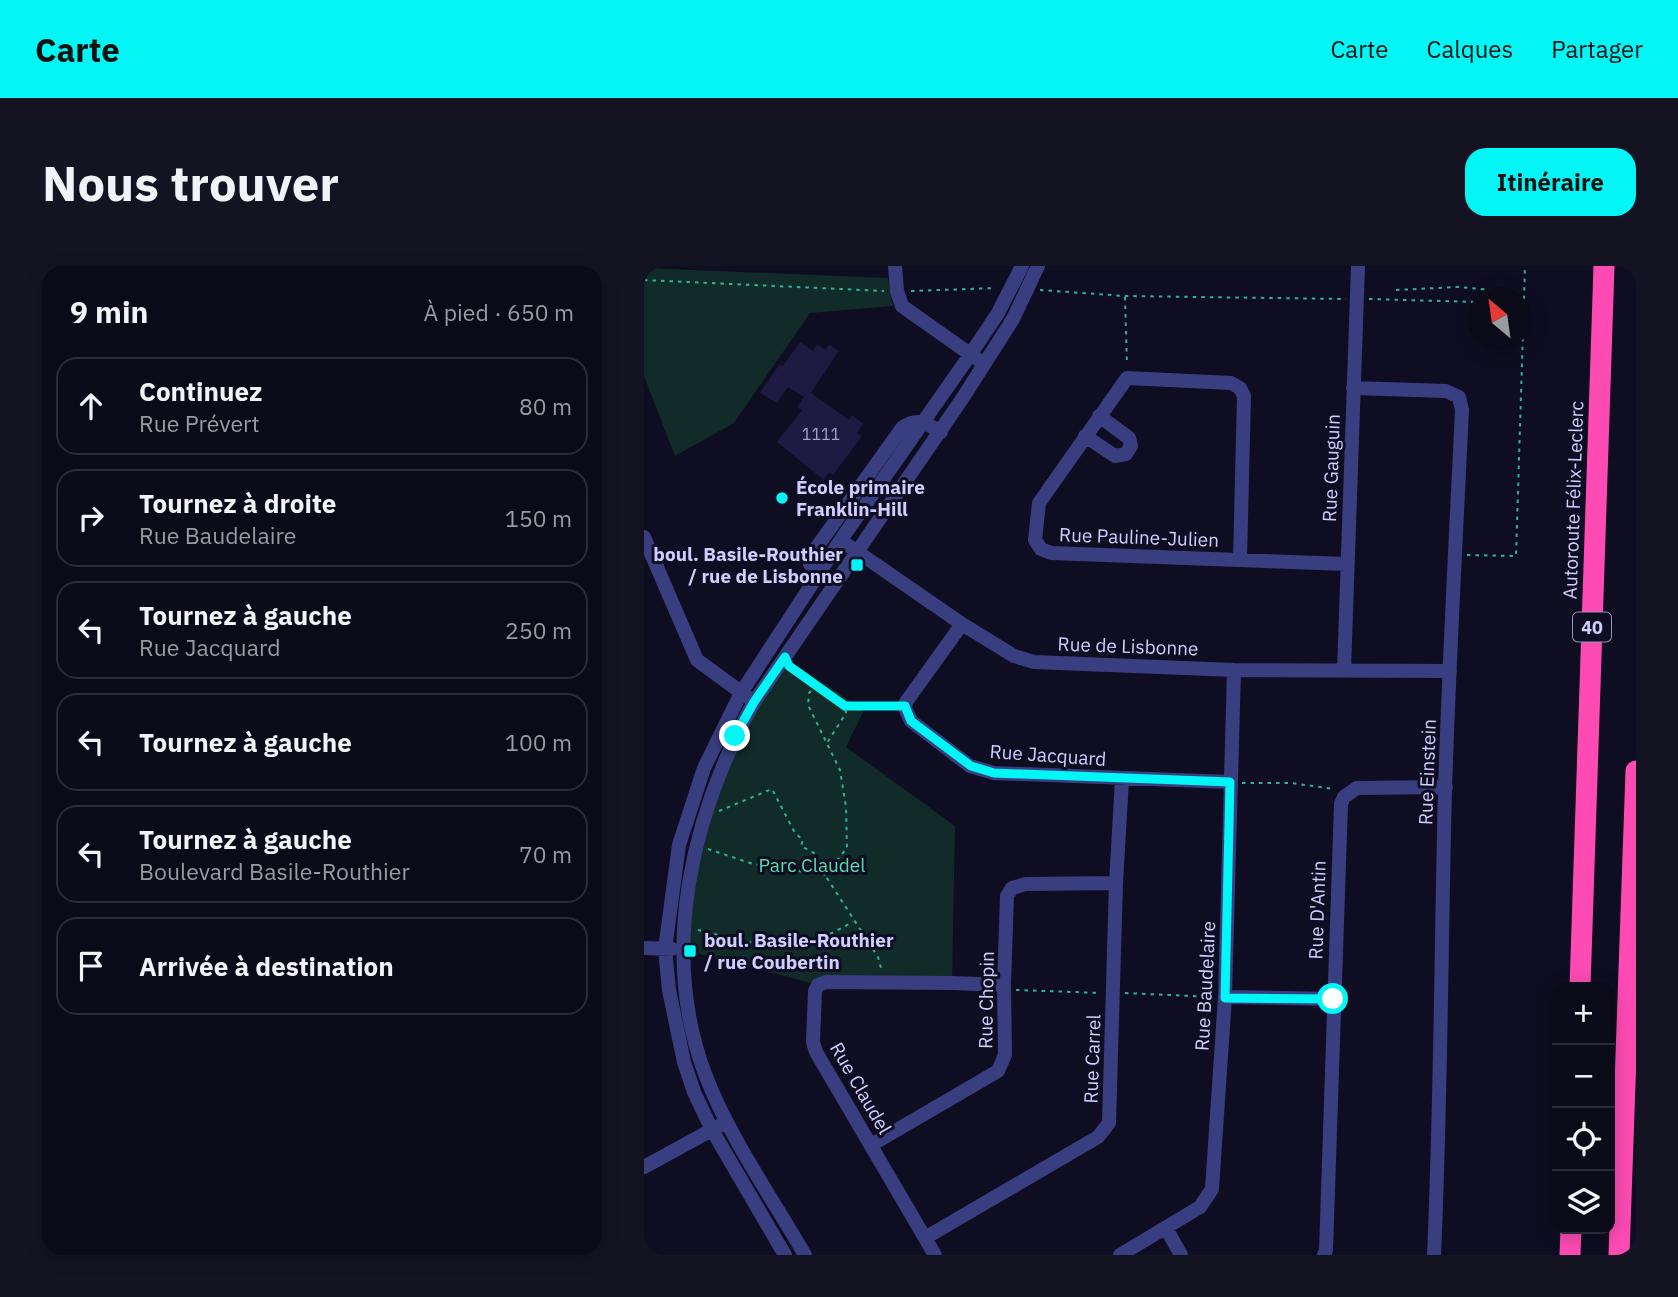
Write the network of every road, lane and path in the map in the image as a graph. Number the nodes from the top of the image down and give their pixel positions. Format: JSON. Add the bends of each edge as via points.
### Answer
{"nodes":[{"id":1,"x":895,"y":266,"type":"edge"},
{"id":2,"x":1022,"y":266,"type":"edge"},
{"id":3,"x":1038,"y":266,"type":"edge"},
{"id":4,"x":1358,"y":266,"type":"edge"},
{"id":5,"x":1525,"y":266,"type":"edge"},
{"id":6,"x":1604,"y":266,"type":"edge"},
{"id":7,"x":644,"y":280,"type":"edge"},
{"id":8,"x":1523,"y":287,"type":"edge"},
{"id":9,"x":1468,"y":288,"type":"edge"},
{"id":10,"x":1018,"y":289,"type":"junction"},
{"id":11,"x":1396,"y":290,"type":"dead end"},
{"id":12,"x":897,"y":291,"type":"junction"},
{"id":13,"x":1125,"y":296,"type":"junction"},
{"id":14,"x":1356,"y":299,"type":"junction"},
{"id":15,"x":1468,"y":302,"type":"edge"},
{"id":16,"x":1521,"y":350,"type":"edge"},
{"id":17,"x":970,"y":355,"type":"junction"},
{"id":18,"x":985,"y":363,"type":"junction"},
{"id":19,"x":1127,"y":378,"type":"junction"},
{"id":20,"x":1353,"y":388,"type":"junction"},
{"id":21,"x":1099,"y":416,"type":"junction"},
{"id":22,"x":923,"y":421,"type":"junction"},
{"id":23,"x":941,"y":432,"type":"junction"},
{"id":24,"x":1085,"y":436,"type":"junction"},
{"id":25,"x":644,"y":537,"type":"edge"},
{"id":26,"x":840,"y":541,"type":"junction"},
{"id":27,"x":857,"y":551,"type":"junction"},
{"id":28,"x":1455,"y":554,"type":"junction"},
{"id":29,"x":1240,"y":560,"type":"junction"},
{"id":30,"x":1347,"y":564,"type":"junction"},
{"id":31,"x":819,"y":573,"type":"junction"},
{"id":32,"x":962,"y":624,"type":"junction"},
{"id":33,"x":785,"y":657,"type":"junction"},
{"id":34,"x":1234,"y":670,"type":"junction"},
{"id":35,"x":1343,"y":670,"type":"junction"},
{"id":36,"x":1450,"y":671,"type":"junction"},
{"id":37,"x":817,"y":685,"type":"junction"},
{"id":38,"x":741,"y":692,"type":"junction"},
{"id":39,"x":754,"y":702,"type":"junction"},
{"id":40,"x":845,"y":706,"type":"junction"},
{"id":41,"x":905,"y":706,"type":"junction"},
{"id":42,"x":827,"y":744,"type":"junction"},
{"id":43,"x":1636,"y":771,"type":"edge"},
{"id":44,"x":1122,"y":779,"type":"junction"},
{"id":45,"x":1230,"y":782,"type":"junction"},
{"id":46,"x":1446,"y":788,"type":"junction"},
{"id":47,"x":1348,"y":794,"type":"junction"},
{"id":48,"x":706,"y":816,"type":"junction"},
{"id":49,"x":697,"y":846,"type":"junction"},
{"id":50,"x":825,"y":875,"type":"junction"},
{"id":51,"x":1116,"y":883,"type":"junction"},
{"id":52,"x":854,"y":922,"type":"junction"},
{"id":53,"x":684,"y":928,"type":"junction"},
{"id":54,"x":644,"y":948,"type":"edge"},
{"id":55,"x":665,"y":949,"type":"junction"},
{"id":56,"x":684,"y":950,"type":"junction"},
{"id":57,"x":1580,"y":982,"type":"edge"},
{"id":58,"x":886,"y":983,"type":"junction"},
{"id":59,"x":1004,"y":985,"type":"junction"},
{"id":60,"x":1225,"y":998,"type":"junction"},
{"id":61,"x":1333,"y":999,"type":"junction"},
{"id":62,"x":727,"y":1121,"type":"junction"},
{"id":63,"x":712,"y":1130,"type":"junction"},
{"id":64,"x":871,"y":1145,"type":"junction"},
{"id":65,"x":644,"y":1167,"type":"edge"},
{"id":66,"x":1166,"y":1228,"type":"junction"},
{"id":67,"x":1571,"y":1234,"type":"edge"},
{"id":68,"x":925,"y":1238,"type":"junction"},
{"id":69,"x":785,"y":1255,"type":"edge"},
{"id":70,"x":805,"y":1255,"type":"edge"},
{"id":71,"x":935,"y":1255,"type":"edge"},
{"id":72,"x":1120,"y":1255,"type":"edge"},
{"id":73,"x":1181,"y":1255,"type":"edge"},
{"id":74,"x":1324,"y":1255,"type":"edge"},
{"id":75,"x":1434,"y":1255,"type":"edge"},
{"id":76,"x":1570,"y":1255,"type":"edge"},
{"id":77,"x":1619,"y":1255,"type":"edge"}],
"edges":[{"from":1,"to":12,"type":"street"},
{"from":2,"to":10,"type":"street"},
{"from":3,"to":10,"type":"street"},
{"from":4,"to":14,"type":"street","name":"Rue Gauguin"},
{"from":5,"to":8,"type":"path"},
{"from":6,"to":57,"type":"highway","name":"Autoroute Félix-Leclerc","number":"40"},
{"from":7,"to":12,"type":"path"},
{"from":9,"to":11,"type":"path"},
{"from":10,"to":12,"type":"path"},
{"from":10,"to":13,"type":"path"},
{"from":10,"to":17,"type":"street"},
{"from":10,"to":18,"type":"street","via":[[1013,319]]},
{"from":12,"to":17,"type":"street","via":[[902,306]]},
{"from":13,"to":14,"type":"path"},
{"from":13,"to":19,"type":"path"},
{"from":14,"to":15,"type":"path"},
{"from":14,"to":20,"type":"street","name":"Rue Gauguin"},
{"from":16,"to":28,"type":"path","via":[[1516,556]]},
{"from":17,"to":18,"type":"street"},
{"from":17,"to":22,"type":"street"},
{"from":18,"to":23,"type":"street"},
{"from":19,"to":21,"type":"street","name":"Rue Pauline-Julien"},
{"from":19,"to":29,"type":"street","name":"Rue Pauline-Julien","via":[[1231,383],[1240,388],[1244,396]]},
{"from":20,"to":28,"type":"street","name":"Rue Einstein","via":[[1446,391],[1459,397]]},
{"from":20,"to":30,"type":"street","name":"Rue Gauguin"},
{"from":21,"to":24,"type":"street","name":"Rue Pauline-Julien"},
{"from":21,"to":24,"type":"street","via":[[1129,438],[1126,454],[1115,456]]},
{"from":22,"to":23,"type":"street"},
{"from":22,"to":26,"type":"street"},
{"from":22,"to":31,"type":"street","via":[[902,428],[809,558]]},
{"from":23,"to":27,"type":"street"},
{"from":24,"to":29,"type":"street","name":"Rue Pauline-Julien","via":[[1039,503],[1035,540],[1041,549],[1051,554]]},
{"from":25,"to":38,"type":"street","via":[[697,660]]},
{"from":26,"to":27,"type":"street","name":"Rue de Lisbonne"},
{"from":26,"to":31,"type":"street"},
{"from":27,"to":32,"type":"street","name":"Rue de Lisbonne"},
{"from":27,"to":33,"type":"street"},
{"from":28,"to":36,"type":"street","name":"Rue Einstein"},
{"from":29,"to":30,"type":"street","name":"Rue Pauline-Julien"},
{"from":30,"to":35,"type":"street","name":"Rue Gauguin"},
{"from":31,"to":38,"type":"street"},
{"from":32,"to":34,"type":"street","name":"Rue de Lisbonne","via":[[1014,656],[1034,662]]},
{"from":32,"to":41,"type":"street"},
{"from":33,"to":37,"type":"path","via":[[789,666]]},
{"from":33,"to":39,"type":"street"},
{"from":34,"to":35,"type":"street","name":"Rue de Lisbonne"},
{"from":34,"to":45,"type":"street","name":"Rue Baudelaire"},
{"from":35,"to":36,"type":"street","name":"Rue de Lisbonne"},
{"from":36,"to":46,"type":"street","name":"Rue Einstein"},
{"from":37,"to":40,"type":"path"},
{"from":37,"to":42,"type":"path","via":[[809,694],[808,705]]},
{"from":38,"to":39,"type":"street"},
{"from":38,"to":55,"type":"street","via":[[704,768],[679,845]]},
{"from":39,"to":48,"type":"street","via":[[718,775]]},
{"from":40,"to":41,"type":"path"},
{"from":40,"to":42,"type":"path","via":[[846,713]]},
{"from":41,"to":44,"type":"street","name":"Rue Jacquard","via":[[911,721],[980,770]]},
{"from":42,"to":50,"type":"path","via":[[840,770],[848,830],[847,848]]},
{"from":43,"to":77,"type":"highway"},
{"from":44,"to":45,"type":"street","name":"Rue Jacquard"},
{"from":44,"to":51,"type":"street","name":"Rue Carrel"},
{"from":45,"to":47,"type":"path","via":[[1291,783]]},
{"from":45,"to":60,"type":"street","name":"Rue Baudelaire"},
{"from":46,"to":47,"type":"street","via":[[1357,788]]},
{"from":46,"to":75,"type":"street","name":"Rue Einstein"},
{"from":47,"to":61,"type":"street","name":"Rue D'Antin","via":[[1341,804]]},
{"from":48,"to":49,"type":"street"},
{"from":48,"to":50,"type":"path","via":[[772,789],[803,840],[801,846],[816,854]]},
{"from":49,"to":50,"type":"path","via":[[753,864]]},
{"from":49,"to":53,"type":"street"},
{"from":50,"to":52,"type":"path"},
{"from":51,"to":59,"type":"street","name":"Rue Chopin","via":[[1012,888],[1007,897]]},
{"from":51,"to":68,"type":"street","name":"Rue Carrel","via":[[1109,1122],[1098,1138]]},
{"from":52,"to":53,"type":"path","via":[[794,947]]},
{"from":52,"to":58,"type":"path","via":[[878,957]]},
{"from":53,"to":56,"type":"street"},
{"from":54,"to":55,"type":"street"},
{"from":55,"to":56,"type":"street"},
{"from":55,"to":63,"type":"street","via":[[684,1062]]},
{"from":56,"to":62,"type":"street","via":[[696,1044]]},
{"from":58,"to":59,"type":"street","name":"Rue Claudel"},
{"from":58,"to":64,"type":"street","name":"Rue Claudel","via":[[827,982],[815,991],[816,1052]]},
{"from":59,"to":64,"type":"street","name":"Rue Chopin","via":[[1005,1055],[999,1071]]},
{"from":60,"to":61,"type":"street"},
{"from":60,"to":66,"type":"street","name":"Rue Baudelaire","via":[[1212,1189],[1200,1208]]},
{"from":61,"to":74,"type":"street","name":"Rue D'Antin"},
{"from":62,"to":63,"type":"street"},
{"from":62,"to":70,"type":"street"},
{"from":63,"to":65,"type":"street"},
{"from":63,"to":69,"type":"street"},
{"from":64,"to":68,"type":"street","name":"Rue Claudel"},
{"from":66,"to":72,"type":"street","name":"Rue Baudelaire"},
{"from":66,"to":73,"type":"street"},
{"from":67,"to":76,"type":"highway"},
{"from":68,"to":71,"type":"street","name":"Rue Claudel"}]}
